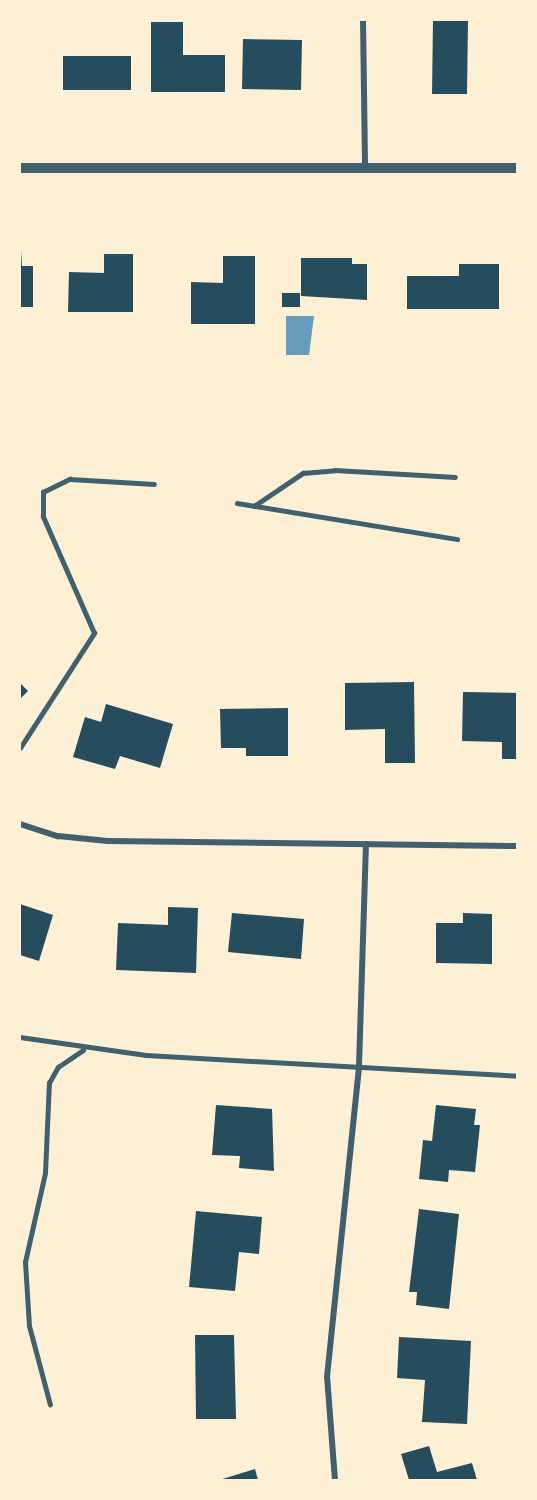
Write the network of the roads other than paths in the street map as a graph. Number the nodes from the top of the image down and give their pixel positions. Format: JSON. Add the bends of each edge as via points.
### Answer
{"nodes":[{"id":1,"x":363,"y":20,"type":"edge"},
{"id":2,"x":20,"y":168,"type":"edge"},
{"id":3,"x":365,"y":168,"type":"junction"},
{"id":4,"x":518,"y":168,"type":"edge"},
{"id":5,"x":455,"y":477,"type":"dead end"},
{"id":6,"x":154,"y":484,"type":"dead end"},
{"id":7,"x":237,"y":504,"type":"dead end"},
{"id":8,"x":254,"y":507,"type":"junction"},
{"id":9,"x":457,"y":539,"type":"dead end"},
{"id":10,"x":20,"y":748,"type":"edge"},
{"id":11,"x":20,"y":824,"type":"edge"},
{"id":12,"x":366,"y":844,"type":"junction"},
{"id":13,"x":518,"y":846,"type":"edge"},
{"id":14,"x":20,"y":1037,"type":"edge"},
{"id":15,"x":84,"y":1050,"type":"junction"},
{"id":16,"x":360,"y":1066,"type":"junction"},
{"id":17,"x":518,"y":1076,"type":"edge"},
{"id":18,"x":50,"y":1405,"type":"dead end"},
{"id":19,"x":335,"y":1480,"type":"edge"}],
"edges":[{"from":1,"to":3,"type":"street"},
{"from":2,"to":3,"type":"street"},
{"from":3,"to":4,"type":"street"},
{"from":5,"to":8,"type":"lane","via":[[335,470],[303,473]]},
{"from":6,"to":10,"type":"lane","via":[[70,479],[44,492],[43,517],[94,633]]},
{"from":7,"to":8,"type":"lane"},
{"from":8,"to":9,"type":"lane"},
{"from":11,"to":12,"type":"street","via":[[58,836],[108,842]]},
{"from":12,"to":13,"type":"street"},
{"from":12,"to":16,"type":"street"},
{"from":14,"to":15,"type":"lane"},
{"from":15,"to":16,"type":"lane"},
{"from":15,"to":18,"type":"lane","via":[[58,1067],[49,1083],[45,1173],[26,1262],[29,1326]]},
{"from":16,"to":17,"type":"lane"},
{"from":16,"to":19,"type":"street","via":[[327,1377]]}]}
